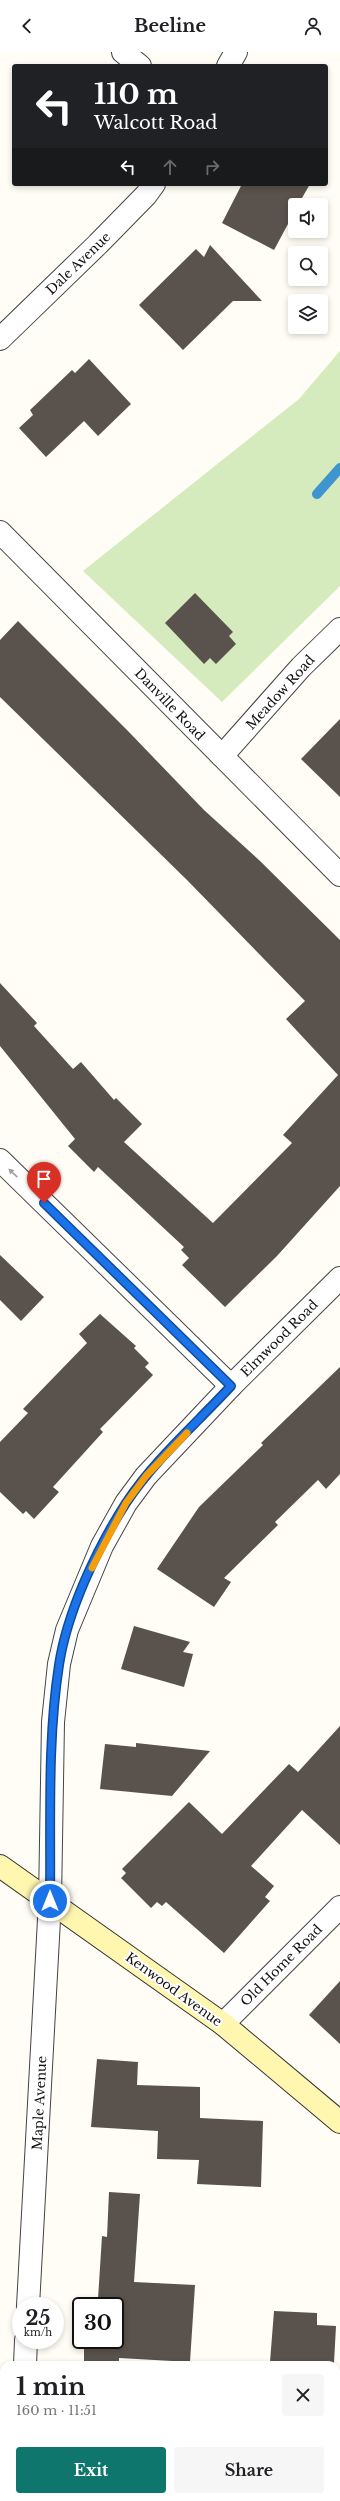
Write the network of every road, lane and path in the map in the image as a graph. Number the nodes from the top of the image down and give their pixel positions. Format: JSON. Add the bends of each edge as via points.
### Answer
{"nodes":[{"id":1,"x":123,"y":52,"type":"edge"},
{"id":2,"x":236,"y":52,"type":"edge"},
{"id":3,"x":138,"y":64,"type":"edge"},
{"id":4,"x":229,"y":64,"type":"edge"},
{"id":5,"x":153,"y":186,"type":"edge"},
{"id":6,"x":0,"y":339,"type":"edge"},
{"id":7,"x":0,"y":532,"type":"edge"},
{"id":8,"x":340,"y":629,"type":"edge"},
{"id":9,"x":222,"y":756,"type":"junction"},
{"id":10,"x":340,"y":875,"type":"edge"},
{"id":11,"x":0,"y":1160,"type":"edge"},
{"id":12,"x":340,"y":1278,"type":"edge"},
{"id":13,"x":231,"y":1386,"type":"junction"},
{"id":14,"x":0,"y":1866,"type":"edge"},
{"id":15,"x":50,"y":1901,"type":"junction"},
{"id":16,"x":340,"y":1907,"type":"edge"},
{"id":17,"x":223,"y":2024,"type":"junction"},
{"id":18,"x":340,"y":2122,"type":"edge"},
{"id":19,"x":28,"y":2297,"type":"edge"},
{"id":20,"x":26,"y":2349,"type":"edge"},
{"id":21,"x":25,"y":2361,"type":"edge"}],
"edges":[{"from":1,"to":3,"type":"street"},
{"from":2,"to":4,"type":"street"},
{"from":5,"to":6,"type":"street","name":"Dale Avenue","via":[[98,244]]},
{"from":7,"to":9,"type":"street","name":"Danville Road"},
{"from":8,"to":9,"type":"street","name":"Meadow Road","via":[[301,667]]},
{"from":9,"to":10,"type":"street","name":"Danville Road"},
{"from":13,"to":11,"type":"street","one_way":true},
{"from":12,"to":13,"type":"street","name":"Elmwood Road"},
{"from":13,"to":15,"type":"street","name":"Elmwood Road","via":[[146,1476],[126,1503],[102,1546],[67,1630],[59,1664],[53,1722]]},
{"from":14,"to":15,"type":"main road","name":"Kenwood Avenue"},
{"from":15,"to":17,"type":"main road","name":"Kenwood Avenue"},
{"from":15,"to":19,"type":"street","name":"Maple Avenue"},
{"from":16,"to":17,"type":"street","name":"Old Home Road"},
{"from":17,"to":18,"type":"main road","name":"Kenwood Avenue"},
{"from":20,"to":21,"type":"street"}]}
